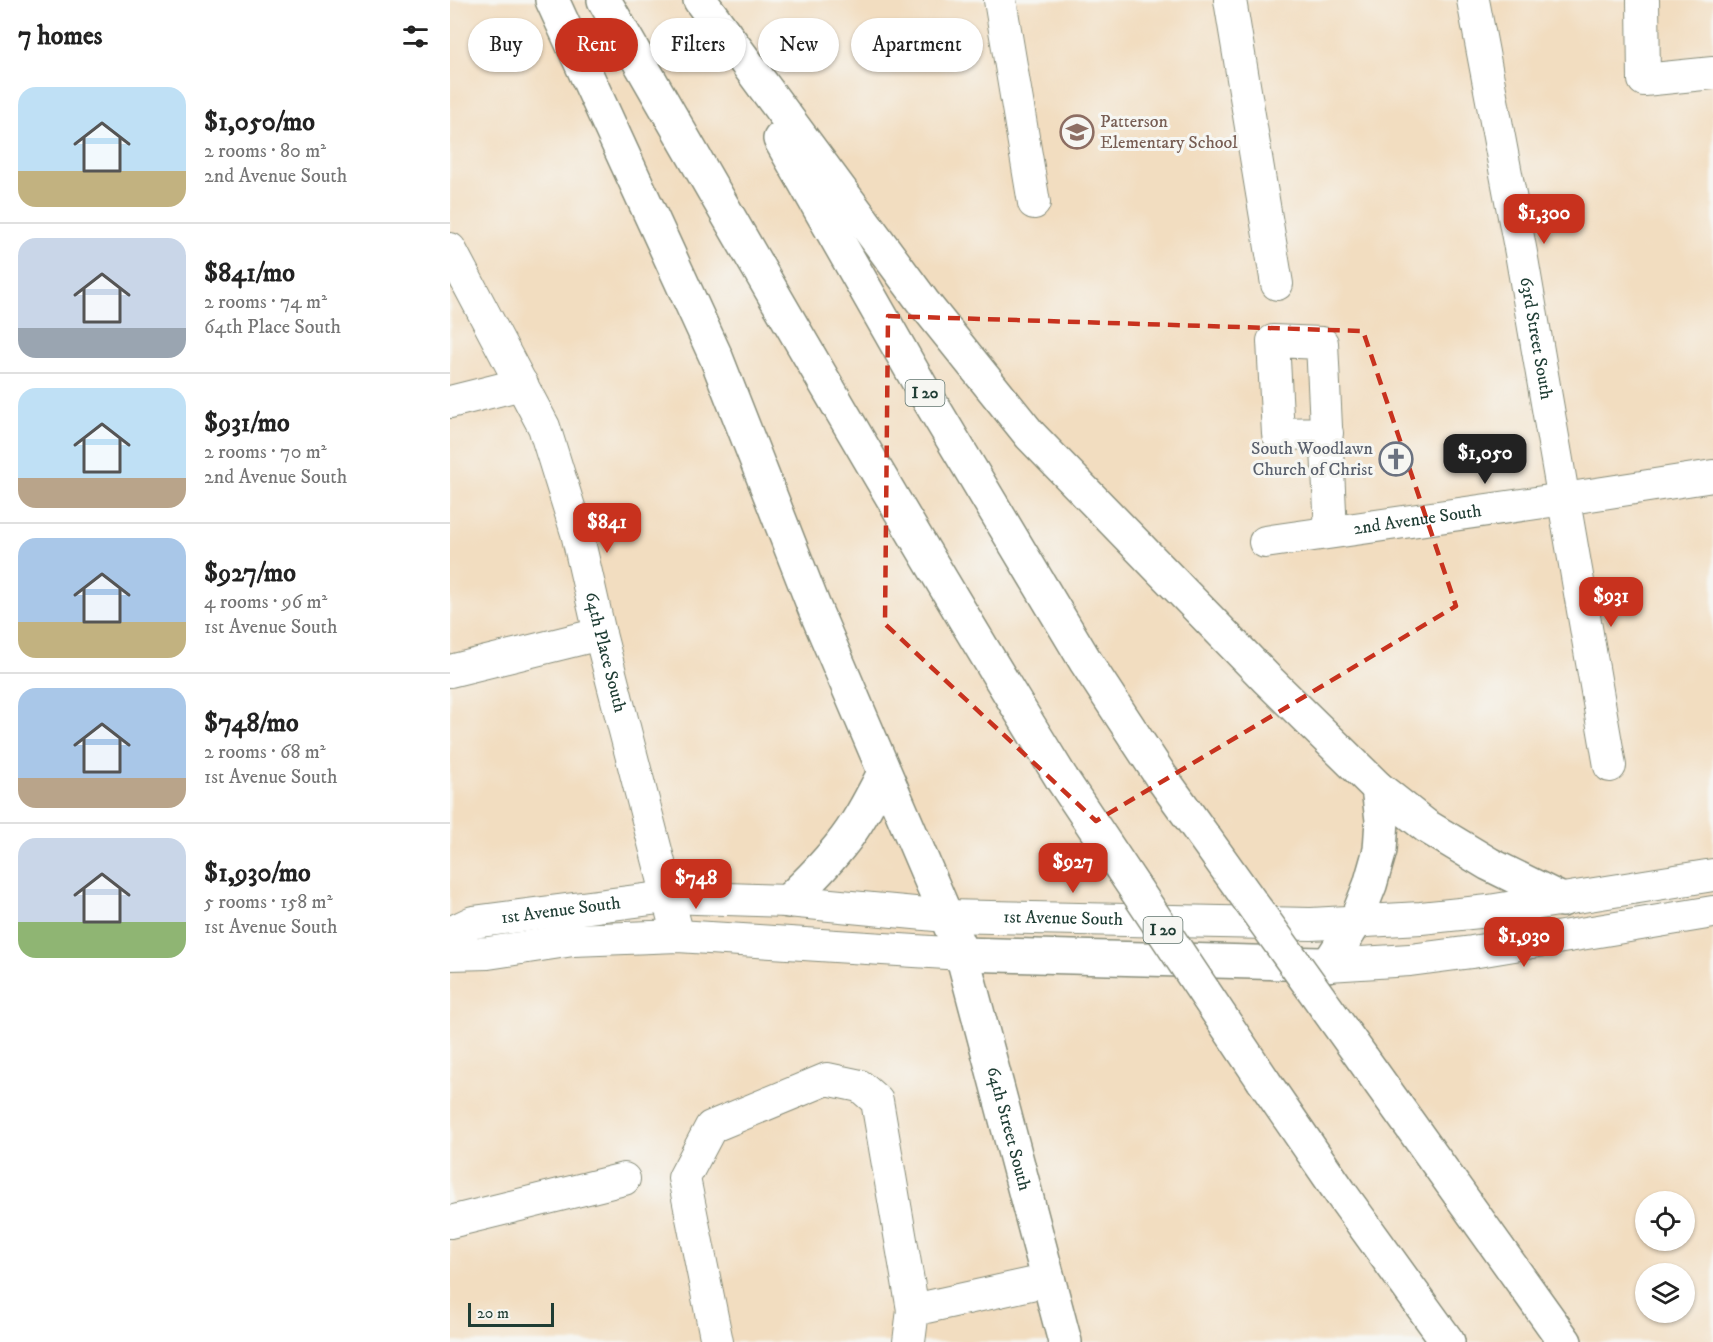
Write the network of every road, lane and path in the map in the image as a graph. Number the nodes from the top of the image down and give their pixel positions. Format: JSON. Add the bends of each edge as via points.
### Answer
{"nodes":[{"id":1,"x":552,"y":0,"type":"edge"},
{"id":2,"x":604,"y":0,"type":"edge"},
{"id":3,"x":700,"y":0,"type":"edge"},
{"id":4,"x":1000,"y":0,"type":"edge"},
{"id":5,"x":1230,"y":0,"type":"edge"},
{"id":6,"x":1473,"y":0,"type":"edge"},
{"id":7,"x":1643,"y":0,"type":"edge"},
{"id":8,"x":1713,"y":73,"type":"edge"},
{"id":9,"x":1034,"y":203,"type":"dead end"},
{"id":10,"x":450,"y":249,"type":"edge"},
{"id":11,"x":1277,"y":284,"type":"dead end"},
{"id":12,"x":522,"y":384,"type":"junction"},
{"id":13,"x":450,"y":402,"type":"edge"},
{"id":14,"x":1327,"y":433,"type":"dead end"},
{"id":15,"x":1713,"y":476,"type":"edge"},
{"id":16,"x":1564,"y":499,"type":"junction"},
{"id":17,"x":1331,"y":532,"type":"junction"},
{"id":18,"x":1264,"y":542,"type":"dead end"},
{"id":19,"x":600,"y":634,"type":"junction"},
{"id":20,"x":450,"y":671,"type":"edge"},
{"id":21,"x":1610,"y":766,"type":"dead end"},
{"id":22,"x":884,"y":773,"type":"junction"},
{"id":23,"x":1378,"y":788,"type":"junction"},
{"id":24,"x":1713,"y":875,"type":"edge"},
{"id":25,"x":667,"y":897,"type":"junction"},
{"id":26,"x":1562,"y":900,"type":"junction"},
{"id":27,"x":788,"y":901,"type":"junction"},
{"id":28,"x":1713,"y":912,"type":"edge"},
{"id":29,"x":946,"y":916,"type":"junction"},
{"id":30,"x":1355,"y":922,"type":"junction"},
{"id":31,"x":450,"y":933,"type":"edge"},
{"id":32,"x":678,"y":936,"type":"junction"},
{"id":33,"x":450,"y":954,"type":"edge"},
{"id":34,"x":962,"y":954,"type":"junction"},
{"id":35,"x":1328,"y":965,"type":"junction"},
{"id":36,"x":624,"y":1179,"type":"dead end"},
{"id":37,"x":450,"y":1222,"type":"edge"},
{"id":38,"x":1049,"y":1280,"type":"junction"},
{"id":39,"x":913,"y":1310,"type":"junction"},
{"id":40,"x":717,"y":1342,"type":"edge"},
{"id":41,"x":909,"y":1342,"type":"edge"},
{"id":42,"x":1065,"y":1342,"type":"edge"},
{"id":43,"x":1448,"y":1342,"type":"edge"},
{"id":44,"x":1565,"y":1342,"type":"edge"}],
"edges":[{"from":1,"to":22,"type":"main road","name":"64th Street South","via":[[716,357]]},
{"from":2,"to":43,"type":"main road","number":"I 20","bridge":true,"via":[[908,524],[1062,779],[1341,1195]]},
{"from":3,"to":23,"type":"main road","via":[[923,302],[1030,435]]},
{"from":3,"to":44,"type":"main road","number":"I 20","bridge":true,"via":[[923,390],[1086,662],[1162,778]]},
{"from":4,"to":9,"type":"street"},
{"from":5,"to":11,"type":"street"},
{"from":6,"to":16,"type":"street","name":"63rd Street South"},
{"from":7,"to":8,"type":"street","via":[[1644,80]]},
{"from":10,"to":12,"type":"street","name":"64th Place South"},
{"from":12,"to":13,"type":"street"},
{"from":12,"to":19,"type":"street","name":"64th Place South","via":[[544,427],[577,533]]},
{"from":14,"to":17,"type":"street"},
{"from":15,"to":16,"type":"street","name":"2nd Avenue South"},
{"from":16,"to":17,"type":"street","name":"2nd Avenue South"},
{"from":16,"to":21,"type":"street","name":"63rd Street South"},
{"from":17,"to":18,"type":"street","name":"2nd Avenue South"},
{"from":19,"to":20,"type":"street"},
{"from":19,"to":25,"type":"street","name":"64th Place South"},
{"from":22,"to":27,"type":"main road","via":[[842,845]]},
{"from":22,"to":29,"type":"main road","name":"64th Street South"},
{"from":23,"to":26,"type":"main road","via":[[1426,826],[1489,864]]},
{"from":23,"to":30,"type":"main road","via":[[1380,850]]},
{"from":24,"to":26,"type":"street","name":"1st Avenue South"},
{"from":25,"to":27,"type":"street","name":"1st Avenue South"},
{"from":25,"to":31,"type":"street","name":"1st Avenue South","via":[[473,922]]},
{"from":25,"to":32,"type":"street","name":"64th Place South"},
{"from":26,"to":30,"type":"street","name":"1st Avenue South"},
{"from":27,"to":29,"type":"street","name":"1st Avenue South"},
{"from":28,"to":35,"type":"street","name":"1st Avenue South","via":[[1472,952]]},
{"from":29,"to":30,"type":"street","name":"1st Avenue South"},
{"from":29,"to":34,"type":"main road","name":"64th Street South"},
{"from":30,"to":35,"type":"main road"},
{"from":32,"to":33,"type":"street","name":"1st Avenue South","via":[[573,940],[488,954]]},
{"from":32,"to":34,"type":"street","name":"1st Avenue South"},
{"from":34,"to":35,"type":"main road","name":"1st Avenue South"},
{"from":34,"to":38,"type":"main road","name":"64th Street South"},
{"from":36,"to":37,"type":"street"},
{"from":38,"to":39,"type":"street"},
{"from":38,"to":42,"type":"main road","name":"64th Street South"},
{"from":39,"to":40,"type":"street","via":[[877,1101],[860,1086],[827,1078],[711,1127],[684,1178]]},
{"from":39,"to":41,"type":"street"}]}
